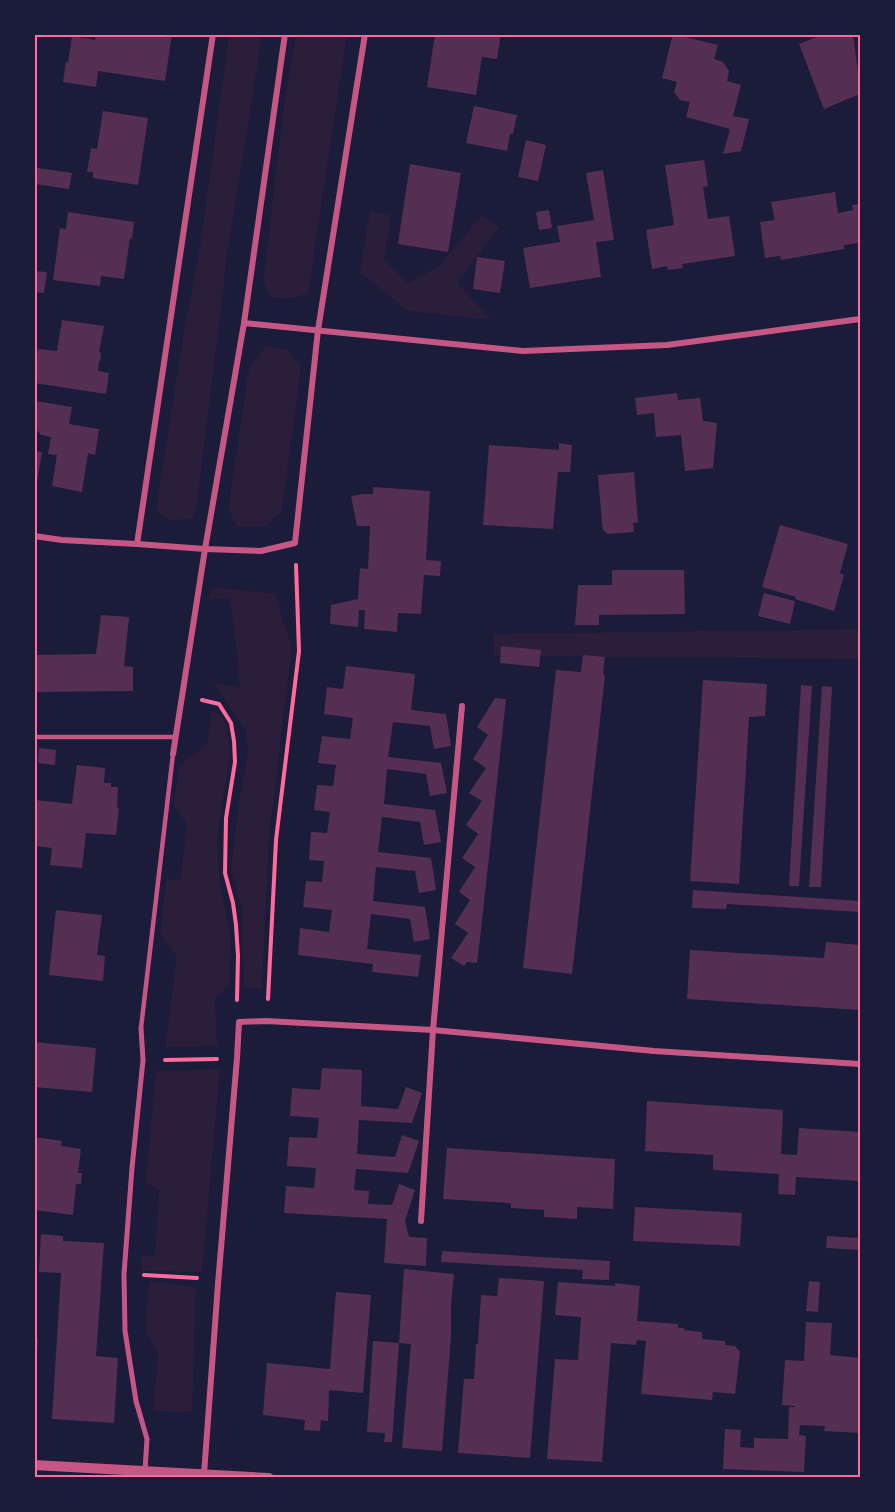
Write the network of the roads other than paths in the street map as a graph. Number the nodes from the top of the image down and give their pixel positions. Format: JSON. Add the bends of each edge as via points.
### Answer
{"nodes":[{"id":1,"x":213,"y":34,"type":"edge"},
{"id":2,"x":285,"y":34,"type":"edge"},
{"id":3,"x":365,"y":34,"type":"edge"},
{"id":4,"x":861,"y":319,"type":"edge"},
{"id":5,"x":244,"y":323,"type":"junction"},
{"id":6,"x":318,"y":330,"type":"junction"},
{"id":7,"x":34,"y":536,"type":"edge"},
{"id":8,"x":137,"y":544,"type":"junction"},
{"id":9,"x":205,"y":549,"type":"junction"},
{"id":10,"x":462,"y":706,"type":"dead end"},
{"id":11,"x":34,"y":737,"type":"edge"},
{"id":12,"x":174,"y":737,"type":"junction"},
{"id":13,"x":172,"y":754,"type":"joint"},
{"id":14,"x":141,"y":1028,"type":"joint"},
{"id":15,"x":433,"y":1030,"type":"junction"},
{"id":16,"x":861,"y":1065,"type":"edge"},
{"id":17,"x":421,"y":1221,"type":"dead end"},
{"id":18,"x":34,"y":1465,"type":"edge"},
{"id":19,"x":145,"y":1471,"type":"junction"},
{"id":20,"x":204,"y":1474,"type":"junction"},
{"id":21,"x":269,"y":1478,"type":"edge"}],
"edges":[{"from":1,"to":8,"type":"street"},
{"from":2,"to":5,"type":"street"},
{"from":3,"to":6,"type":"street"},
{"from":4,"to":6,"type":"street","via":[[667,345],[523,351]]},
{"from":5,"to":6,"type":"street"},
{"from":5,"to":9,"type":"street"},
{"from":6,"to":9,"type":"street","via":[[295,543],[261,551]]},
{"from":7,"to":8,"type":"street"},
{"from":8,"to":9,"type":"street"},
{"from":9,"to":12,"type":"street"},
{"from":10,"to":15,"type":"street"},
{"from":11,"to":12,"type":"lane"},
{"from":12,"to":13,"type":"street"},
{"from":13,"to":14,"type":"lane"},
{"from":14,"to":19,"type":"street","via":[[143,1060],[124,1274],[125,1331],[136,1401],[147,1439]]},
{"from":15,"to":16,"type":"street"},
{"from":15,"to":17,"type":"street"},
{"from":15,"to":20,"type":"street","via":[[238,1022]]},
{"from":18,"to":19,"type":"street"},
{"from":19,"to":20,"type":"street"},
{"from":20,"to":21,"type":"street"}]}
